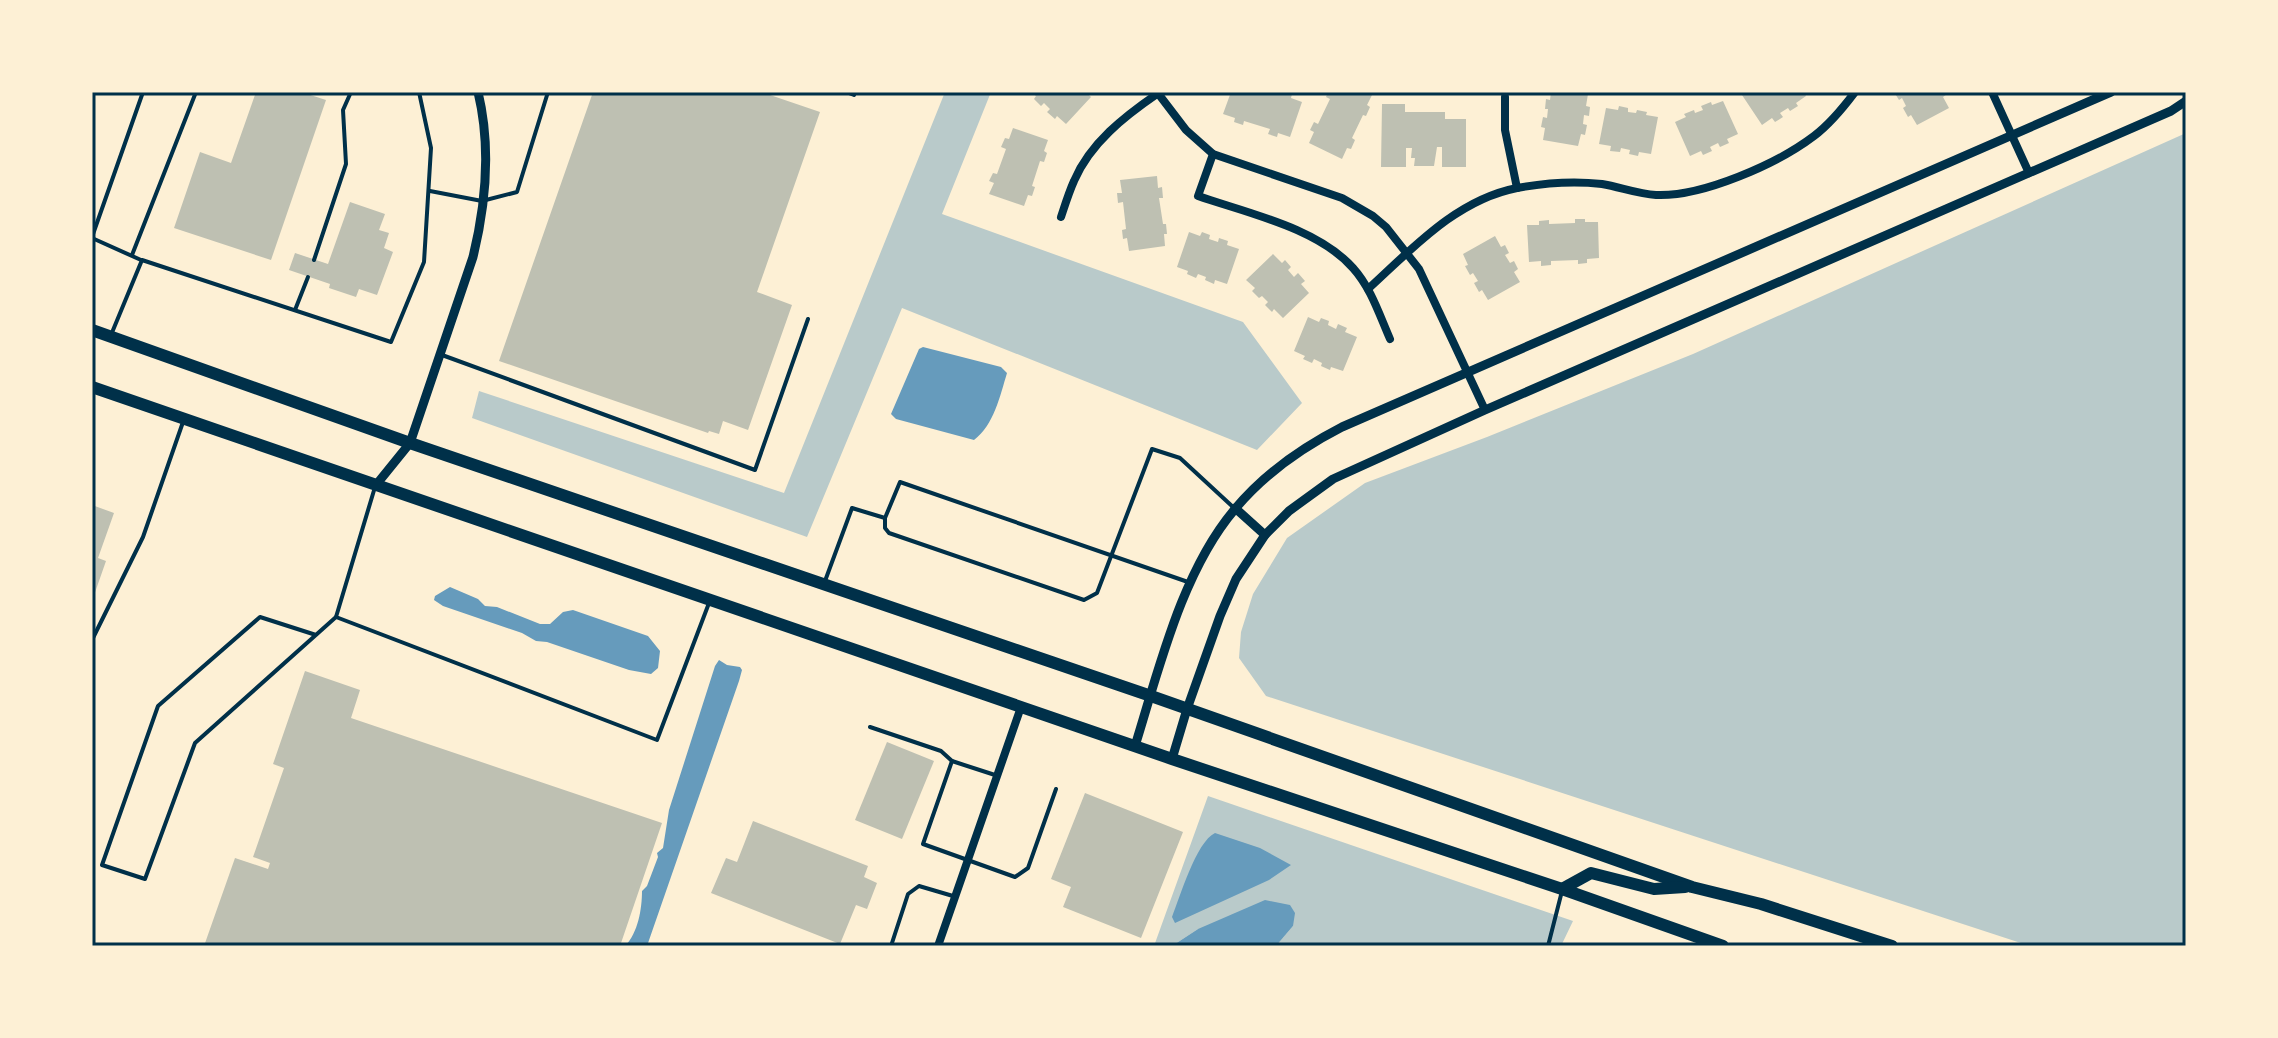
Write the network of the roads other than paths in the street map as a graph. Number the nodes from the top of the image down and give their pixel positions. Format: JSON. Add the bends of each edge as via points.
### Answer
{"nodes":[{"id":1,"x":143,"y":92,"type":"edge"},
{"id":2,"x":196,"y":92,"type":"edge"},
{"id":3,"x":351,"y":92,"type":"edge"},
{"id":4,"x":419,"y":92,"type":"edge"},
{"id":5,"x":478,"y":92,"type":"edge"},
{"id":6,"x":548,"y":92,"type":"edge"},
{"id":7,"x":846,"y":92,"type":"edge"},
{"id":8,"x":855,"y":92,"type":"edge"},
{"id":9,"x":1855,"y":92,"type":"edge"},
{"id":10,"x":1992,"y":92,"type":"edge"},
{"id":11,"x":2111,"y":92,"type":"edge"},
{"id":12,"x":1157,"y":93,"type":"edge"},
{"id":13,"x":1505,"y":97,"type":"dead end"},
{"id":14,"x":2186,"y":101,"type":"edge"},
{"id":15,"x":2012,"y":135,"type":"junction"},
{"id":16,"x":1213,"y":154,"type":"junction"},
{"id":17,"x":2029,"y":173,"type":"junction"},
{"id":18,"x":1517,"y":188,"type":"junction"},
{"id":19,"x":430,"y":191,"type":"junction"},
{"id":20,"x":482,"y":201,"type":"junction"},
{"id":21,"x":1061,"y":217,"type":"dead end"},
{"id":22,"x":92,"y":237,"type":"edge"},
{"id":23,"x":1407,"y":253,"type":"junction"},
{"id":24,"x":132,"y":255,"type":"junction"},
{"id":25,"x":142,"y":260,"type":"junction"},
{"id":26,"x":314,"y":260,"type":"dead end"},
{"id":27,"x":308,"y":277,"type":"dead end"},
{"id":28,"x":1368,"y":289,"type":"junction"},
{"id":29,"x":295,"y":310,"type":"junction"},
{"id":30,"x":808,"y":319,"type":"dead end"},
{"id":31,"x":92,"y":330,"type":"edge"},
{"id":32,"x":111,"y":337,"type":"junction"},
{"id":33,"x":1390,"y":339,"type":"dead end"},
{"id":34,"x":440,"y":355,"type":"junction"},
{"id":35,"x":1468,"y":373,"type":"junction"},
{"id":36,"x":92,"y":387,"type":"edge"},
{"id":37,"x":1485,"y":410,"type":"junction"},
{"id":38,"x":184,"y":419,"type":"junction"},
{"id":39,"x":410,"y":443,"type":"junction"},
{"id":40,"x":376,"y":485,"type":"junction"},
{"id":41,"x":1235,"y":508,"type":"junction"},
{"id":42,"x":885,"y":518,"type":"junction"},
{"id":43,"x":1265,"y":535,"type":"junction"},
{"id":44,"x":1113,"y":554,"type":"junction"},
{"id":45,"x":1190,"y":582,"type":"junction"},
{"id":46,"x":824,"y":584,"type":"junction"},
{"id":47,"x":710,"y":600,"type":"junction"},
{"id":48,"x":336,"y":617,"type":"junction"},
{"id":49,"x":316,"y":635,"type":"junction"},
{"id":50,"x":92,"y":640,"type":"edge"},
{"id":51,"x":1151,"y":696,"type":"junction"},
{"id":52,"x":1021,"y":707,"type":"junction"},
{"id":53,"x":1187,"y":709,"type":"junction"},
{"id":54,"x":870,"y":727,"type":"dead end"},
{"id":55,"x":1135,"y":746,"type":"junction"},
{"id":56,"x":1172,"y":759,"type":"junction"},
{"id":57,"x":952,"y":761,"type":"junction"},
{"id":58,"x":997,"y":776,"type":"junction"},
{"id":59,"x":1056,"y":789,"type":"dead end"},
{"id":60,"x":969,"y":860,"type":"junction"},
{"id":61,"x":1692,"y":887,"type":"junction"},
{"id":62,"x":1562,"y":889,"type":"junction"},
{"id":63,"x":955,"y":897,"type":"junction"},
{"id":64,"x":891,"y":946,"type":"edge"},
{"id":65,"x":938,"y":946,"type":"edge"},
{"id":66,"x":1548,"y":946,"type":"edge"},
{"id":67,"x":1723,"y":946,"type":"edge"},
{"id":68,"x":1892,"y":946,"type":"edge"}],
"edges":[{"from":1,"to":22,"type":"lane"},
{"from":2,"to":24,"type":"lane"},
{"from":3,"to":26,"type":"lane","via":[[343,110],[346,164]]},
{"from":4,"to":19,"type":"lane","via":[[431,148]]},
{"from":5,"to":20,"type":"street","via":[[486,165]]},
{"from":6,"to":20,"type":"lane","via":[[517,192]]},
{"from":7,"to":8,"type":"lane"},
{"from":9,"to":18,"type":"street","via":[[1815,135],[1783,156],[1710,187],[1654,195],[1602,184]]},
{"from":10,"to":15,"type":"street"},
{"from":11,"to":15,"type":"street"},
{"from":12,"to":16,"type":"street"},
{"from":12,"to":21,"type":"street","via":[[1095,147],[1075,178]]},
{"from":13,"to":18,"type":"street","via":[[1505,130]]},
{"from":14,"to":17,"type":"street"},
{"from":15,"to":17,"type":"street"},
{"from":15,"to":35,"type":"street"},
{"from":16,"to":23,"type":"street","via":[[1342,198],[1373,216]]},
{"from":16,"to":28,"type":"street","via":[[1198,196],[1326,245],[1352,266]]},
{"from":17,"to":37,"type":"street"},
{"from":18,"to":23,"type":"street","via":[[1461,211]]},
{"from":19,"to":20,"type":"lane"},
{"from":19,"to":29,"type":"lane","via":[[424,262],[391,342]]},
{"from":20,"to":34,"type":"street","via":[[473,257]]},
{"from":22,"to":24,"type":"lane"},
{"from":23,"to":28,"type":"street"},
{"from":23,"to":35,"type":"street"},
{"from":24,"to":25,"type":"lane"},
{"from":25,"to":29,"type":"lane"},
{"from":25,"to":32,"type":"lane"},
{"from":27,"to":29,"type":"lane"},
{"from":28,"to":33,"type":"street"},
{"from":30,"to":34,"type":"lane","via":[[755,470]]},
{"from":31,"to":32,"type":"main road"},
{"from":32,"to":39,"type":"main road"},
{"from":34,"to":39,"type":"street"},
{"from":35,"to":37,"type":"street"},
{"from":35,"to":41,"type":"street","via":[[1315,441],[1274,470]]},
{"from":36,"to":38,"type":"main road"},
{"from":37,"to":43,"type":"street","via":[[1333,479]]},
{"from":38,"to":40,"type":"main road"},
{"from":38,"to":50,"type":"lane","via":[[143,537]]},
{"from":39,"to":40,"type":"street"},
{"from":39,"to":46,"type":"main road"},
{"from":40,"to":47,"type":"main road"},
{"from":40,"to":48,"type":"lane"},
{"from":41,"to":43,"type":"street"},
{"from":41,"to":44,"type":"lane","via":[[1180,458],[1152,449]]},
{"from":41,"to":45,"type":"street"},
{"from":42,"to":44,"type":"lane","via":[[900,482]]},
{"from":42,"to":44,"type":"lane","via":[[889,533],[1084,600],[1097,593]]},
{"from":42,"to":46,"type":"lane","via":[[852,508]]},
{"from":43,"to":53,"type":"street","via":[[1236,579]]},
{"from":44,"to":45,"type":"lane"},
{"from":45,"to":51,"type":"street"},
{"from":46,"to":51,"type":"main road"},
{"from":47,"to":48,"type":"lane","via":[[657,740]]},
{"from":47,"to":52,"type":"main road"},
{"from":48,"to":49,"type":"lane"},
{"from":49,"to":49,"type":"lane","via":[[195,743],[145,879],[102,865],[158,706],[260,617]]},
{"from":51,"to":53,"type":"main road"},
{"from":51,"to":55,"type":"street"},
{"from":52,"to":55,"type":"main road"},
{"from":52,"to":58,"type":"street"},
{"from":53,"to":56,"type":"street"},
{"from":53,"to":61,"type":"main road"},
{"from":54,"to":57,"type":"lane","via":[[941,751]]},
{"from":55,"to":56,"type":"main road"},
{"from":56,"to":62,"type":"main road"},
{"from":57,"to":58,"type":"lane"},
{"from":57,"to":60,"type":"lane","via":[[923,844]]},
{"from":58,"to":60,"type":"street"},
{"from":59,"to":60,"type":"lane","via":[[1028,868],[1021,874],[1015,877]]},
{"from":60,"to":63,"type":"street"},
{"from":61,"to":62,"type":"main road","via":[[1654,889],[1591,873]]},
{"from":61,"to":68,"type":"main road"},
{"from":62,"to":66,"type":"lane"},
{"from":62,"to":67,"type":"main road"},
{"from":63,"to":64,"type":"lane","via":[[919,886],[908,894]]},
{"from":63,"to":65,"type":"street"}]}
